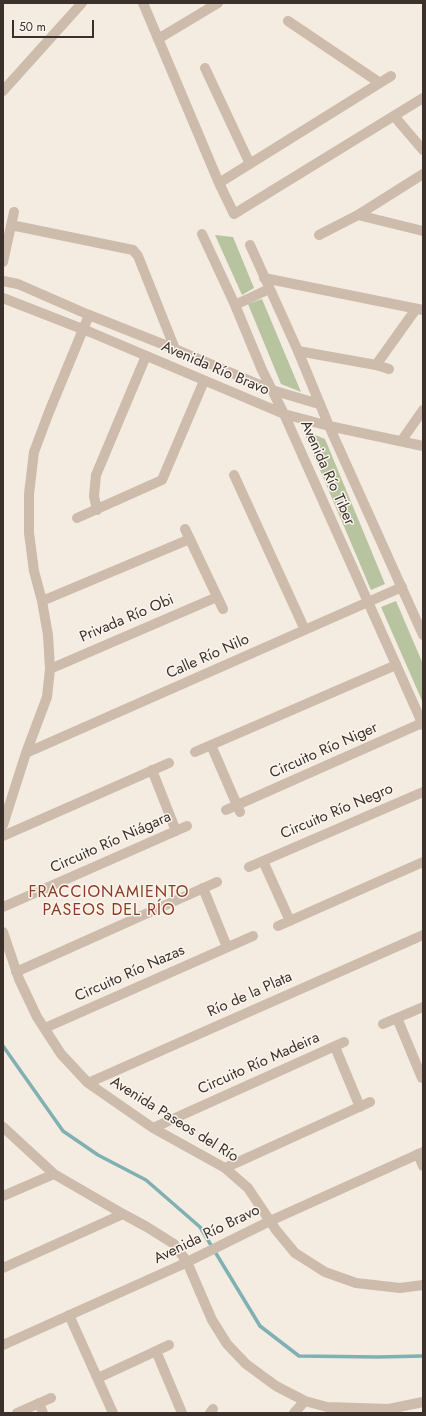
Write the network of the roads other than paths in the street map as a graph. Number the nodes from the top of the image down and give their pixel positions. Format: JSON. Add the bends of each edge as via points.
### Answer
{"nodes":[{"id":1,"x":82,"y":3,"type":"edge"},
{"id":2,"x":143,"y":3,"type":"edge"},
{"id":3,"x":218,"y":3,"type":"edge"},
{"id":4,"x":288,"y":21,"type":"dead end"},
{"id":5,"x":158,"y":39,"type":"junction"},
{"id":6,"x":205,"y":68,"type":"dead end"},
{"id":7,"x":391,"y":76,"type":"dead end"},
{"id":8,"x":380,"y":83,"type":"junction"},
{"id":9,"x":3,"y":91,"type":"edge"},
{"id":10,"x":423,"y":98,"type":"edge"},
{"id":11,"x":394,"y":116,"type":"junction"},
{"id":12,"x":423,"y":150,"type":"edge"},
{"id":13,"x":250,"y":164,"type":"junction"},
{"id":14,"x":423,"y":174,"type":"edge"},
{"id":15,"x":219,"y":183,"type":"junction"},
{"id":16,"x":14,"y":212,"type":"dead end"},
{"id":17,"x":358,"y":215,"type":"junction"},
{"id":18,"x":11,"y":225,"type":"junction"},
{"id":19,"x":423,"y":231,"type":"edge"},
{"id":20,"x":202,"y":234,"type":"dead end"},
{"id":21,"x":319,"y":235,"type":"dead end"},
{"id":22,"x":250,"y":245,"type":"dead end"},
{"id":23,"x":3,"y":262,"type":"edge"},
{"id":24,"x":264,"y":278,"type":"junction"},
{"id":25,"x":3,"y":280,"type":"edge"},
{"id":26,"x":268,"y":289,"type":"junction"},
{"id":27,"x":3,"y":298,"type":"edge"},
{"id":28,"x":235,"y":305,"type":"junction"},
{"id":29,"x":420,"y":310,"type":"edge"},
{"id":30,"x":89,"y":316,"type":"junction"},
{"id":31,"x":83,"y":330,"type":"junction"},
{"id":32,"x":175,"y":349,"type":"junction"},
{"id":33,"x":298,"y":351,"type":"junction"},
{"id":34,"x":146,"y":356,"type":"junction"},
{"id":35,"x":376,"y":365,"type":"junction"},
{"id":36,"x":389,"y":369,"type":"dead end"},
{"id":37,"x":204,"y":381,"type":"junction"},
{"id":38,"x":272,"y":390,"type":"junction"},
{"id":39,"x":320,"y":404,"type":"junction"},
{"id":40,"x":423,"y":410,"type":"edge"},
{"id":41,"x":284,"y":414,"type":"junction"},
{"id":42,"x":329,"y":426,"type":"junction"},
{"id":43,"x":402,"y":440,"type":"junction"},
{"id":44,"x":423,"y":446,"type":"edge"},
{"id":45,"x":234,"y":475,"type":"dead end"},
{"id":46,"x":97,"y":510,"type":"junction"},
{"id":47,"x":78,"y":518,"type":"dead end"},
{"id":48,"x":186,"y":529,"type":"dead end"},
{"id":49,"x":190,"y":539,"type":"junction"},
{"id":50,"x":402,"y":587,"type":"junction"},
{"id":51,"x":217,"y":597,"type":"junction"},
{"id":52,"x":42,"y":601,"type":"junction"},
{"id":53,"x":368,"y":602,"type":"junction"},
{"id":54,"x":223,"y":609,"type":"dead end"},
{"id":55,"x":305,"y":630,"type":"junction"},
{"id":56,"x":423,"y":635,"type":"edge"},
{"id":57,"x":396,"y":665,"type":"junction"},
{"id":58,"x":50,"y":669,"type":"junction"},
{"id":59,"x":423,"y":724,"type":"edge"},
{"id":60,"x":211,"y":745,"type":"junction"},
{"id":61,"x":195,"y":752,"type":"dead end"},
{"id":62,"x":26,"y":753,"type":"junction"},
{"id":63,"x":169,"y":763,"type":"dead end"},
{"id":64,"x":152,"y":770,"type":"junction"},
{"id":65,"x":423,"y":792,"type":"edge"},
{"id":66,"x":239,"y":809,"type":"junction"},
{"id":67,"x":226,"y":810,"type":"dead end"},
{"id":68,"x":3,"y":825,"type":"edge"},
{"id":69,"x":187,"y":826,"type":"dead end"},
{"id":70,"x":176,"y":831,"type":"junction"},
{"id":71,"x":3,"y":836,"type":"edge"},
{"id":72,"x":263,"y":861,"type":"junction"},
{"id":73,"x":423,"y":862,"type":"edge"},
{"id":74,"x":249,"y":867,"type":"dead end"},
{"id":75,"x":217,"y":882,"type":"dead end"},
{"id":76,"x":203,"y":888,"type":"junction"},
{"id":77,"x":3,"y":907,"type":"edge"},
{"id":78,"x":290,"y":921,"type":"junction"},
{"id":79,"x":278,"y":926,"type":"dead end"},
{"id":80,"x":3,"y":932,"type":"edge"},
{"id":81,"x":423,"y":935,"type":"edge"},
{"id":82,"x":253,"y":936,"type":"dead end"},
{"id":83,"x":227,"y":947,"type":"junction"},
{"id":84,"x":16,"y":972,"type":"junction"},
{"id":85,"x":423,"y":1007,"type":"edge"},
{"id":86,"x":397,"y":1018,"type":"junction"},
{"id":87,"x":384,"y":1024,"type":"dead end"},
{"id":88,"x":45,"y":1028,"type":"junction"},
{"id":89,"x":344,"y":1042,"type":"dead end"},
{"id":90,"x":335,"y":1047,"type":"junction"},
{"id":91,"x":420,"y":1079,"type":"edge"},
{"id":92,"x":88,"y":1083,"type":"junction"},
{"id":93,"x":370,"y":1102,"type":"dead end"},
{"id":94,"x":360,"y":1107,"type":"junction"},
{"id":95,"x":3,"y":1127,"type":"edge"},
{"id":96,"x":153,"y":1128,"type":"junction"},
{"id":97,"x":420,"y":1153,"type":"edge"},
{"id":98,"x":423,"y":1166,"type":"edge"},
{"id":99,"x":225,"y":1168,"type":"junction"},
{"id":100,"x":54,"y":1174,"type":"junction"},
{"id":101,"x":3,"y":1196,"type":"edge"},
{"id":102,"x":123,"y":1214,"type":"junction"},
{"id":103,"x":270,"y":1221,"type":"junction"},
{"id":104,"x":187,"y":1262,"type":"junction"},
{"id":105,"x":3,"y":1268,"type":"edge"},
{"id":106,"x":423,"y":1285,"type":"edge"},
{"id":107,"x":69,"y":1315,"type":"junction"},
{"id":108,"x":3,"y":1345,"type":"edge"},
{"id":109,"x":169,"y":1345,"type":"dead end"},
{"id":110,"x":156,"y":1351,"type":"junction"},
{"id":111,"x":98,"y":1378,"type":"junction"},
{"id":112,"x":52,"y":1398,"type":"dead end"},
{"id":113,"x":305,"y":1401,"type":"junction"},
{"id":114,"x":423,"y":1402,"type":"edge"},
{"id":115,"x":41,"y":1408,"type":"edge"},
{"id":116,"x":326,"y":1410,"type":"edge"},
{"id":117,"x":389,"y":1411,"type":"edge"},
{"id":118,"x":17,"y":1413,"type":"edge"},
{"id":119,"x":114,"y":1413,"type":"edge"},
{"id":120,"x":182,"y":1413,"type":"edge"},
{"id":121,"x":294,"y":1413,"type":"edge"}],
"edges":[{"from":1,"to":9,"type":"street"},
{"from":2,"to":5,"type":"street"},
{"from":3,"to":5,"type":"street"},
{"from":4,"to":8,"type":"street"},
{"from":5,"to":15,"type":"street"},
{"from":6,"to":13,"type":"street"},
{"from":7,"to":8,"type":"street"},
{"from":8,"to":13,"type":"street"},
{"from":10,"to":11,"type":"street"},
{"from":11,"to":12,"type":"street"},
{"from":11,"to":15,"type":"street","via":[[234,214]]},
{"from":13,"to":15,"type":"street"},
{"from":14,"to":17,"type":"street"},
{"from":16,"to":18,"type":"street"},
{"from":17,"to":19,"type":"street"},
{"from":17,"to":21,"type":"street"},
{"from":18,"to":23,"type":"street"},
{"from":18,"to":32,"type":"street","via":[[133,250],[138,256]]},
{"from":20,"to":28,"type":"street","name":"Avenida Río Tiber"},
{"from":22,"to":24,"type":"street","name":"Avenida Río Tiber"},
{"from":24,"to":26,"type":"street","name":"Avenida Río Tiber"},
{"from":24,"to":29,"type":"street"},
{"from":25,"to":30,"type":"street","name":"Avenida Río Bravo","via":[[18,284]]},
{"from":26,"to":28,"type":"street"},
{"from":26,"to":33,"type":"street","name":"Avenida Río Tiber"},
{"from":27,"to":31,"type":"street","name":"Avenida Río Bravo"},
{"from":28,"to":38,"type":"street","name":"Avenida Río Tiber"},
{"from":29,"to":35,"type":"street"},
{"from":30,"to":31,"type":"street"},
{"from":30,"to":32,"type":"street","name":"Avenida Río Bravo"},
{"from":31,"to":34,"type":"street","name":"Avenida Río Bravo"},
{"from":31,"to":52,"type":"street","via":[[34,452],[29,494],[29,533],[34,571]]},
{"from":32,"to":38,"type":"street","name":"Avenida Río Bravo"},
{"from":33,"to":35,"type":"street"},
{"from":33,"to":39,"type":"street","name":"Avenida Río Tiber"},
{"from":34,"to":37,"type":"street","name":"Avenida Río Bravo"},
{"from":34,"to":46,"type":"street","via":[[96,475],[94,496]]},
{"from":35,"to":36,"type":"street"},
{"from":37,"to":41,"type":"street","name":"Avenida Río Bravo"},
{"from":37,"to":46,"type":"street","via":[[162,480]]},
{"from":38,"to":39,"type":"street","name":"Avenida Río Bravo"},
{"from":38,"to":41,"type":"street","name":"Avenida Río Tiber"},
{"from":39,"to":42,"type":"street","name":"Avenida Río Tiber"},
{"from":40,"to":43,"type":"street"},
{"from":41,"to":42,"type":"street","name":"Avenida Río Bravo"},
{"from":41,"to":53,"type":"street","name":"Avenida Río Tiber"},
{"from":42,"to":43,"type":"street","name":"Avenida Río Bravo"},
{"from":42,"to":50,"type":"street","name":"Avenida Río Tiber"},
{"from":43,"to":44,"type":"street","name":"Avenida Río Bravo"},
{"from":45,"to":55,"type":"street"},
{"from":46,"to":47,"type":"street"},
{"from":48,"to":49,"type":"street"},
{"from":49,"to":51,"type":"street"},
{"from":49,"to":52,"type":"street"},
{"from":50,"to":53,"type":"street","name":"Calle Río Nilo"},
{"from":50,"to":56,"type":"street","name":"Avenida Río Tiber"},
{"from":51,"to":54,"type":"street"},
{"from":51,"to":58,"type":"street","name":"Privada Río Obi"},
{"from":52,"to":58,"type":"street"},
{"from":53,"to":55,"type":"street","name":"Calle Río Nilo"},
{"from":53,"to":57,"type":"street","name":"Avenida Río Tiber"},
{"from":55,"to":62,"type":"street","name":"Calle Río Nilo"},
{"from":57,"to":59,"type":"street","name":"Avenida Río Tiber"},
{"from":57,"to":60,"type":"street"},
{"from":58,"to":62,"type":"street","via":[[47,696]]},
{"from":59,"to":66,"type":"street","name":"Circuito Río Niger"},
{"from":60,"to":61,"type":"street"},
{"from":60,"to":66,"type":"street"},
{"from":62,"to":68,"type":"street"},
{"from":63,"to":64,"type":"street"},
{"from":64,"to":70,"type":"street"},
{"from":64,"to":71,"type":"street"},
{"from":65,"to":72,"type":"street","name":"Circuito Río Negro"},
{"from":66,"to":67,"type":"street","name":"Circuito Río Niger"},
{"from":69,"to":70,"type":"street","name":"Circuito Río Niágara"},
{"from":70,"to":77,"type":"street","name":"Circuito Río Niágara"},
{"from":72,"to":74,"type":"street","name":"Circuito Río Negro"},
{"from":72,"to":78,"type":"street"},
{"from":73,"to":78,"type":"street"},
{"from":75,"to":76,"type":"street"},
{"from":76,"to":83,"type":"street"},
{"from":76,"to":84,"type":"street"},
{"from":78,"to":79,"type":"street"},
{"from":80,"to":84,"type":"street","name":"Avenida Paseos del Río"},
{"from":81,"to":92,"type":"street","name":"Río de la Plata"},
{"from":82,"to":83,"type":"street","name":"Circuito Río Nazas"},
{"from":83,"to":88,"type":"street","name":"Circuito Río Nazas"},
{"from":84,"to":88,"type":"street","name":"Avenida Paseos del Río","via":[[37,1017]]},
{"from":85,"to":86,"type":"street"},
{"from":86,"to":87,"type":"street"},
{"from":86,"to":91,"type":"street"},
{"from":88,"to":92,"type":"street","name":"Avenida Paseos del Río","via":[[60,1054]]},
{"from":89,"to":90,"type":"street"},
{"from":90,"to":94,"type":"street","name":"Circuito Río Madeira"},
{"from":90,"to":96,"type":"street","name":"Circuito Río Madeira"},
{"from":92,"to":96,"type":"street","name":"Avenida Paseos del Río"},
{"from":93,"to":94,"type":"street"},
{"from":94,"to":99,"type":"street"},
{"from":95,"to":100,"type":"street"},
{"from":96,"to":99,"type":"street","name":"Avenida Paseos del Río"},
{"from":97,"to":98,"type":"street"},
{"from":97,"to":103,"type":"street","name":"Avenida Río Bravo"},
{"from":99,"to":103,"type":"street","name":"Avenida Paseos del Río","via":[[248,1188]]},
{"from":100,"to":101,"type":"street"},
{"from":100,"to":102,"type":"street"},
{"from":102,"to":104,"type":"street","via":[[174,1244]]},
{"from":102,"to":105,"type":"street"},
{"from":103,"to":104,"type":"street","name":"Avenida Río Bravo"},
{"from":103,"to":106,"type":"street","name":"Avenida Paseos del Río","via":[[295,1253],[325,1272],[356,1283],[400,1288]]},
{"from":104,"to":107,"type":"street","name":"Avenida Río Bravo"},
{"from":104,"to":113,"type":"street","via":[[212,1320],[227,1344],[246,1364],[276,1386]]},
{"from":107,"to":108,"type":"street","name":"Avenida Río Bravo"},
{"from":107,"to":111,"type":"street"},
{"from":109,"to":110,"type":"street"},
{"from":110,"to":111,"type":"street"},
{"from":110,"to":120,"type":"street"},
{"from":111,"to":119,"type":"street"},
{"from":112,"to":115,"type":"street"},
{"from":113,"to":116,"type":"street"},
{"from":113,"to":121,"type":"street"},
{"from":114,"to":117,"type":"street"},
{"from":115,"to":118,"type":"street"},
{"from":116,"to":117,"type":"street"}]}
